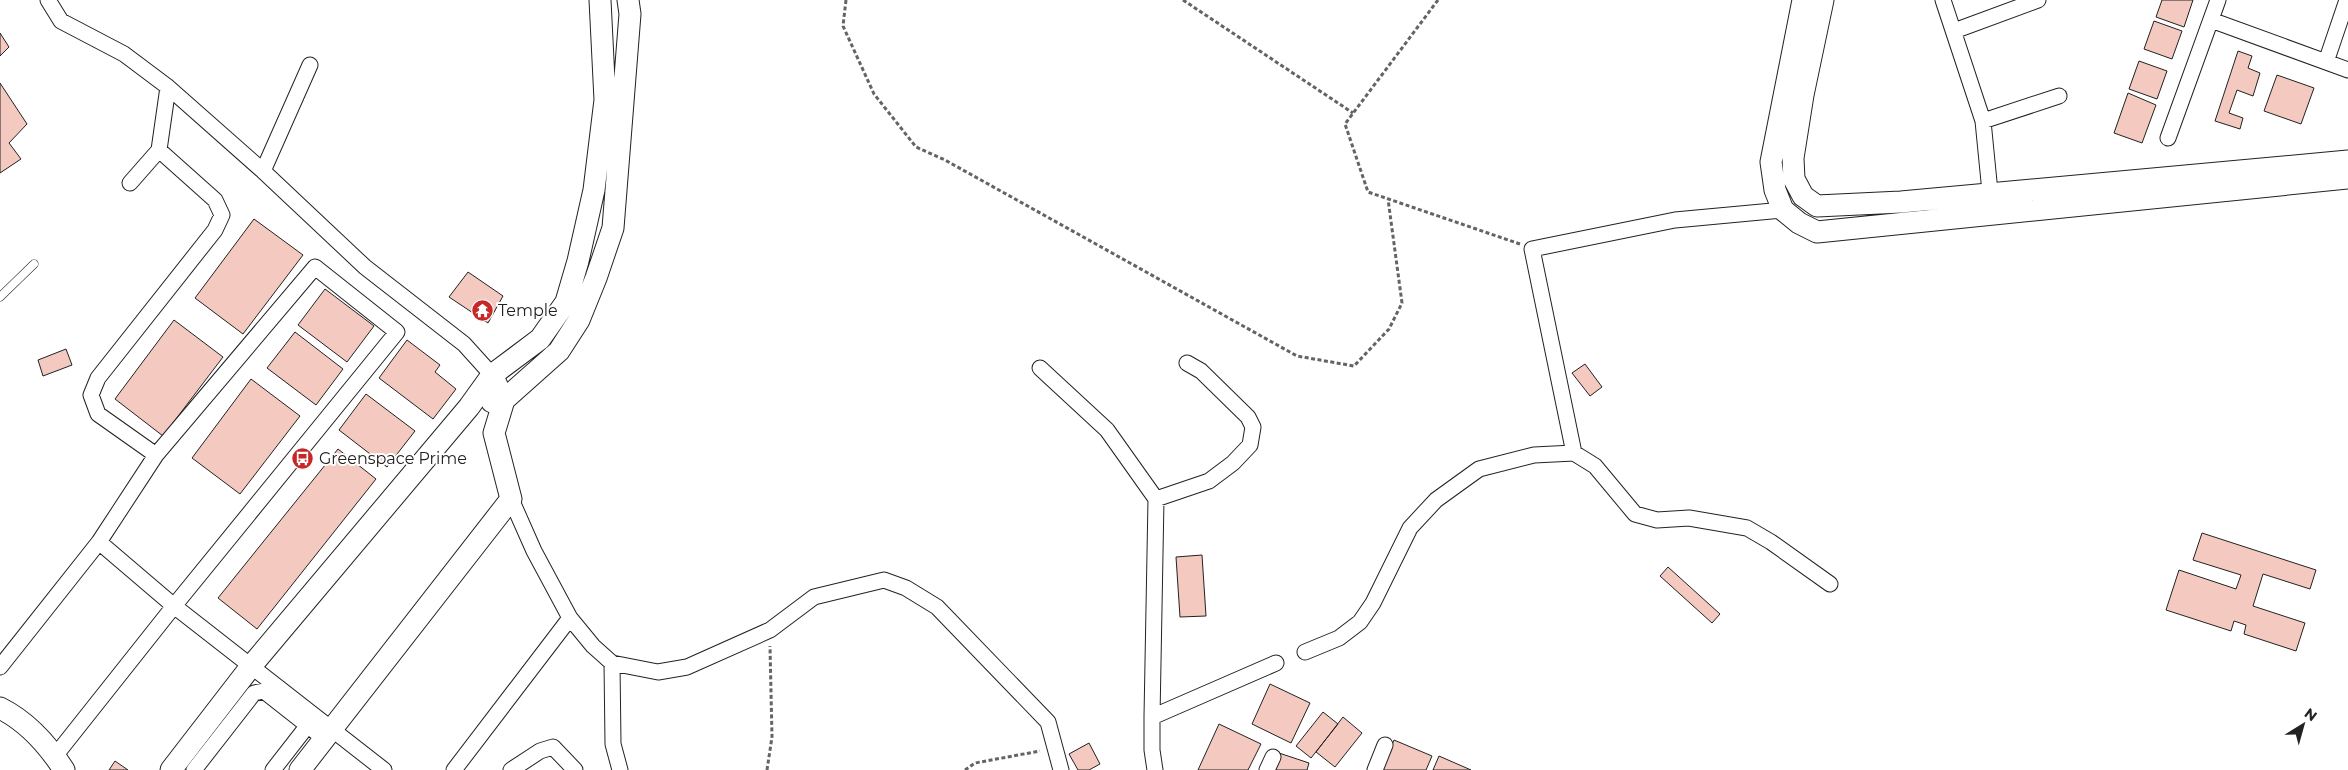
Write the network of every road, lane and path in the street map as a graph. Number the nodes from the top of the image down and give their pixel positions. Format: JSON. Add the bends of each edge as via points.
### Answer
{"nodes":[{"id":1,"x":48,"y":0,"type":"edge"},
{"id":2,"x":600,"y":0,"type":"edge"},
{"id":3,"x":628,"y":0,"type":"edge"},
{"id":4,"x":846,"y":0,"type":"edge"},
{"id":5,"x":1183,"y":0,"type":"edge"},
{"id":6,"x":1438,"y":0,"type":"edge"},
{"id":7,"x":1803,"y":0,"type":"edge"},
{"id":8,"x":1823,"y":0,"type":"edge"},
{"id":9,"x":1943,"y":0,"type":"edge"},
{"id":10,"x":2036,"y":0,"type":"edge"},
{"id":11,"x":2218,"y":0,"type":"edge"},
{"id":12,"x":2347,"y":0,"type":"edge"},
{"id":13,"x":2211,"y":20,"type":"junction"},
{"id":14,"x":1954,"y":30,"type":"junction"},
{"id":15,"x":2326,"y":62,"type":"junction"},
{"id":16,"x":310,"y":64,"type":"dead end"},
{"id":17,"x":2348,"y":70,"type":"edge"},
{"id":18,"x":168,"y":87,"type":"junction"},
{"id":19,"x":2059,"y":96,"type":"dead end"},
{"id":20,"x":1353,"y":113,"type":"junction"},
{"id":21,"x":1983,"y":121,"type":"junction"},
{"id":22,"x":2168,"y":138,"type":"dead end"},
{"id":23,"x":159,"y":150,"type":"junction"},
{"id":24,"x":2348,"y":165,"type":"edge"},
{"id":25,"x":263,"y":171,"type":"junction"},
{"id":26,"x":130,"y":183,"type":"dead end"},
{"id":27,"x":2154,"y":189,"type":"junction"},
{"id":28,"x":1990,"y":192,"type":"junction"},
{"id":29,"x":1388,"y":199,"type":"junction"},
{"id":30,"x":1783,"y":210,"type":"junction"},
{"id":31,"x":1532,"y":248,"type":"junction"},
{"id":32,"x":34,"y":264,"type":"dead end"},
{"id":33,"x":0,"y":297,"type":"edge"},
{"id":34,"x":1187,"y":363,"type":"dead end"},
{"id":35,"x":1040,"y":368,"type":"dead end"},
{"id":36,"x":492,"y":375,"type":"junction"},
{"id":37,"x":504,"y":400,"type":"junction"},
{"id":38,"x":470,"y":407,"type":"junction"},
{"id":39,"x":1574,"y":453,"type":"junction"},
{"id":40,"x":156,"y":455,"type":"junction"},
{"id":41,"x":1156,"y":498,"type":"junction"},
{"id":42,"x":511,"y":499,"type":"junction"},
{"id":43,"x":99,"y":542,"type":"junction"},
{"id":44,"x":1830,"y":584,"type":"dead end"},
{"id":45,"x":174,"y":606,"type":"junction"},
{"id":46,"x":570,"y":618,"type":"junction"},
{"id":47,"x":770,"y":630,"type":"junction"},
{"id":48,"x":1305,"y":652,"type":"dead end"},
{"id":49,"x":612,"y":663,"type":"junction"},
{"id":50,"x":1276,"y":663,"type":"dead end"},
{"id":51,"x":252,"y":665,"type":"junction"},
{"id":52,"x":0,"y":667,"type":"edge"},
{"id":53,"x":0,"y":708,"type":"edge"},
{"id":54,"x":1152,"y":717,"type":"junction"},
{"id":55,"x":308,"y":726,"type":"junction"},
{"id":56,"x":329,"y":734,"type":"junction"},
{"id":57,"x":1385,"y":745,"type":"dead end"},
{"id":58,"x":1056,"y":748,"type":"junction"},
{"id":59,"x":59,"y":763,"type":"edge"},
{"id":60,"x":171,"y":770,"type":"edge"},
{"id":61,"x":194,"y":770,"type":"edge"},
{"id":62,"x":273,"y":770,"type":"edge"},
{"id":63,"x":300,"y":770,"type":"edge"},
{"id":64,"x":384,"y":770,"type":"edge"},
{"id":65,"x":454,"y":770,"type":"edge"},
{"id":66,"x":511,"y":770,"type":"edge"},
{"id":67,"x":576,"y":770,"type":"edge"},
{"id":68,"x":620,"y":770,"type":"edge"},
{"id":69,"x":767,"y":770,"type":"edge"},
{"id":70,"x":965,"y":770,"type":"edge"},
{"id":71,"x":1060,"y":770,"type":"edge"},
{"id":72,"x":1154,"y":770,"type":"edge"},
{"id":73,"x":1375,"y":770,"type":"edge"}],
"edges":[{"from":1,"to":18,"type":"street","via":[[61,21],[124,54]]},
{"from":2,"to":36,"type":"main road","via":[[605,100],[594,190],[578,261],[566,302],[540,339]]},
{"from":3,"to":37,"type":"main road","via":[[630,14],[613,228],[579,320],[558,351]]},
{"from":4,"to":29,"type":"path","via":[[843,26],[874,94],[916,147],[1297,356],[1354,366],[1389,329],[1402,303]]},
{"from":5,"to":20,"type":"path"},
{"from":6,"to":20,"type":"path"},
{"from":7,"to":30,"type":"main road","via":[[1771,162],[1775,190]]},
{"from":8,"to":28,"type":"main road","via":[[1793,158],[1794,179],[1803,196],[1817,206],[1901,202]]},
{"from":9,"to":14,"type":"street"},
{"from":10,"to":14,"type":"street"},
{"from":11,"to":13,"type":"street"},
{"from":12,"to":15,"type":"street"},
{"from":13,"to":15,"type":"street"},
{"from":13,"to":22,"type":"street"},
{"from":14,"to":21,"type":"street"},
{"from":15,"to":17,"type":"street"},
{"from":16,"to":25,"type":"street"},
{"from":18,"to":23,"type":"street"},
{"from":18,"to":25,"type":"street"},
{"from":19,"to":21,"type":"street"},
{"from":20,"to":29,"type":"path","via":[[1345,124],[1368,192]]},
{"from":21,"to":28,"type":"street"},
{"from":23,"to":26,"type":"street"},
{"from":23,"to":40,"type":"street","via":[[215,200],[222,216],[215,230],[98,378],[91,395],[98,414]]},
{"from":24,"to":27,"type":"main road"},
{"from":25,"to":36,"type":"street","via":[[365,267],[464,344]]},
{"from":27,"to":28,"type":"main road"},
{"from":27,"to":30,"type":"main road","via":[[1817,232]]},
{"from":29,"to":31,"type":"path"},
{"from":30,"to":31,"type":"street","via":[[1675,220]]},
{"from":31,"to":39,"type":"street"},
{"from":32,"to":33,"type":"lane"},
{"from":34,"to":41,"type":"street","via":[[1201,371],[1248,417],[1253,427],[1250,445],[1209,481]]},
{"from":35,"to":41,"type":"street","via":[[1107,430]]},
{"from":36,"to":37,"type":"main road"},
{"from":36,"to":38,"type":"main road"},
{"from":37,"to":38,"type":"main road"},
{"from":37,"to":42,"type":"main road","via":[[494,433]]},
{"from":38,"to":51,"type":"main road"},
{"from":39,"to":44,"type":"street","via":[[1596,466],[1635,514],[1657,520],[1689,518],[1747,528]]},
{"from":39,"to":48,"type":"street","via":[[1534,455],[1480,469],[1436,500],[1410,528],[1374,603],[1360,622],[1339,638]]},
{"from":40,"to":43,"type":"street"},
{"from":40,"to":45,"type":"street","via":[[315,266],[397,332]]},
{"from":41,"to":54,"type":"street"},
{"from":42,"to":46,"type":"street"},
{"from":42,"to":56,"type":"main road"},
{"from":43,"to":45,"type":"street"},
{"from":43,"to":52,"type":"street"},
{"from":45,"to":51,"type":"street"},
{"from":45,"to":59,"type":"street"},
{"from":46,"to":49,"type":"street"},
{"from":46,"to":65,"type":"street"},
{"from":47,"to":49,"type":"street","via":[[688,667],[658,672]]},
{"from":47,"to":58,"type":"street","via":[[814,597],[884,580],[906,588],[937,607],[1048,722]]},
{"from":47,"to":69,"type":"path","via":[[772,737]]},
{"from":49,"to":68,"type":"street","via":[[613,744]]},
{"from":50,"to":54,"type":"street"},
{"from":51,"to":56,"type":"street"},
{"from":51,"to":60,"type":"main road"},
{"from":53,"to":59,"type":"main road","via":[[19,718]]},
{"from":54,"to":72,"type":"street"},
{"from":55,"to":56,"type":"street"},
{"from":55,"to":61,"type":"street","via":[[264,690],[259,691],[254,693]]},
{"from":55,"to":62,"type":"street"},
{"from":56,"to":63,"type":"main road"},
{"from":56,"to":64,"type":"street"},
{"from":57,"to":73,"type":"street"},
{"from":58,"to":70,"type":"path","via":[[975,764]]},
{"from":58,"to":71,"type":"street"},
{"from":66,"to":67,"type":"street","via":[[540,751],[553,747]]}]}
